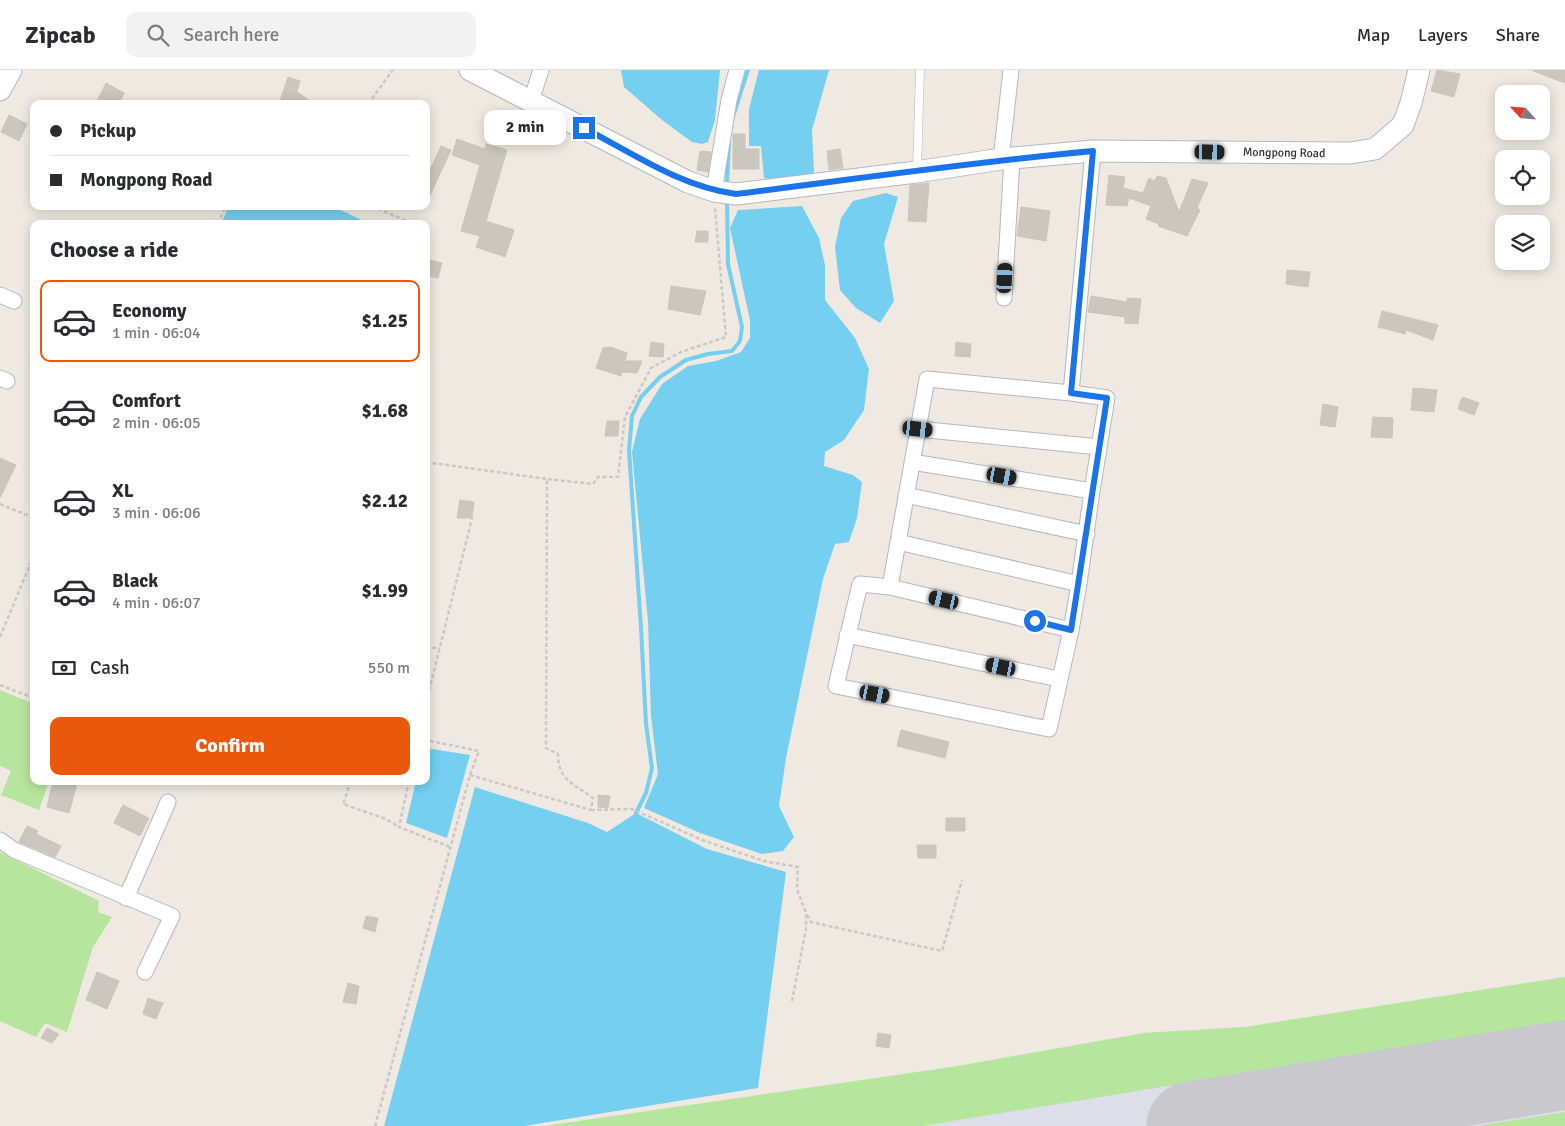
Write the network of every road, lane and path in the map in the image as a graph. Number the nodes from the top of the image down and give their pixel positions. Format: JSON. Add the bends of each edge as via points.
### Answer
{"nodes":[{"id":1,"x":11,"y":70,"type":"edge"},
{"id":2,"x":394,"y":70,"type":"edge"},
{"id":3,"x":470,"y":70,"type":"edge"},
{"id":4,"x":540,"y":70,"type":"edge"},
{"id":5,"x":737,"y":70,"type":"edge"},
{"id":6,"x":920,"y":70,"type":"edge"},
{"id":7,"x":1011,"y":70,"type":"edge"},
{"id":8,"x":1419,"y":70,"type":"edge"},
{"id":9,"x":0,"y":90,"type":"edge"},
{"id":10,"x":371,"y":100,"type":"edge"},
{"id":11,"x":531,"y":101,"type":"junction"},
{"id":12,"x":1093,"y":151,"type":"junction"},
{"id":13,"x":1006,"y":159,"type":"junction"},
{"id":14,"x":916,"y":172,"type":"junction"},
{"id":15,"x":714,"y":191,"type":"junction"},
{"id":16,"x":381,"y":210,"type":"edge"},
{"id":17,"x":404,"y":220,"type":"edge"},
{"id":18,"x":1004,"y":298,"type":"dead end"},
{"id":19,"x":1071,"y":393,"type":"junction"},
{"id":20,"x":918,"y":429,"type":"junction"},
{"id":21,"x":1099,"y":448,"type":"junction"},
{"id":22,"x":912,"y":462,"type":"junction"},
{"id":23,"x":430,"y":463,"type":"edge"},
{"id":24,"x":547,"y":479,"type":"junction"},
{"id":25,"x":1092,"y":491,"type":"junction"},
{"id":26,"x":906,"y":496,"type":"junction"},
{"id":27,"x":0,"y":504,"type":"edge"},
{"id":28,"x":30,"y":516,"type":"edge"},
{"id":29,"x":472,"y":518,"type":"dead end"},
{"id":30,"x":1087,"y":534,"type":"junction"},
{"id":31,"x":898,"y":542,"type":"junction"},
{"id":32,"x":30,"y":565,"type":"edge"},
{"id":33,"x":1079,"y":584,"type":"junction"},
{"id":34,"x":890,"y":587,"type":"junction"},
{"id":35,"x":1071,"y":630,"type":"junction"},
{"id":36,"x":847,"y":635,"type":"junction"},
{"id":37,"x":0,"y":637,"type":"edge"},
{"id":38,"x":430,"y":647,"type":"edge"},
{"id":39,"x":440,"y":650,"type":"junction"},
{"id":40,"x":1058,"y":679,"type":"junction"},
{"id":41,"x":0,"y":685,"type":"edge"},
{"id":42,"x":430,"y":688,"type":"edge"},
{"id":43,"x":30,"y":696,"type":"edge"},
{"id":44,"x":430,"y":741,"type":"edge"},
{"id":45,"x":470,"y":775,"type":"junction"},
{"id":46,"x":350,"y":785,"type":"edge"},
{"id":47,"x":408,"y":785,"type":"edge"},
{"id":48,"x":168,"y":802,"type":"dead end"},
{"id":49,"x":591,"y":810,"type":"junction"},
{"id":50,"x":399,"y":827,"type":"junction"},
{"id":51,"x":0,"y":840,"type":"edge"},
{"id":52,"x":450,"y":847,"type":"junction"},
{"id":53,"x":962,"y":880,"type":"dead end"},
{"id":54,"x":126,"y":898,"type":"junction"},
{"id":55,"x":806,"y":913,"type":"junction"},
{"id":56,"x":145,"y":972,"type":"dead end"},
{"id":57,"x":792,"y":1001,"type":"dead end"},
{"id":58,"x":375,"y":1126,"type":"edge"}],
"edges":[{"from":1,"to":9,"type":"main road"},
{"from":2,"to":10,"type":"path"},
{"from":3,"to":11,"type":"main road","name":"Mongpong Road"},
{"from":4,"to":11,"type":"street"},
{"from":5,"to":15,"type":"street"},
{"from":6,"to":14,"type":"lane"},
{"from":7,"to":13,"type":"street"},
{"from":8,"to":12,"type":"main road","name":"Mongpong Road","via":[[1403,124],[1375,149],[1350,153]]},
{"from":11,"to":15,"type":"main road","name":"Mongpong Road","via":[[688,182]]},
{"from":12,"to":13,"type":"main road","name":"Mongpong Road"},
{"from":12,"to":19,"type":"street"},
{"from":13,"to":14,"type":"main road","name":"Mongpong Road"},
{"from":13,"to":18,"type":"street"},
{"from":14,"to":15,"type":"main road","name":"Mongpong Road","via":[[736,194]]},
{"from":15,"to":24,"type":"path","via":[[726,337],[682,352],[652,368],[625,417],[618,477],[598,477],[593,484]]},
{"from":16,"to":17,"type":"path"},
{"from":19,"to":20,"type":"street","via":[[927,379]]},
{"from":19,"to":21,"type":"street","via":[[1107,398]]},
{"from":20,"to":21,"type":"street"},
{"from":20,"to":22,"type":"street"},
{"from":21,"to":25,"type":"street"},
{"from":22,"to":25,"type":"street"},
{"from":22,"to":26,"type":"street"},
{"from":23,"to":24,"type":"path"},
{"from":24,"to":49,"type":"path","via":[[546,748],[558,754],[558,768],[563,776],[593,798]]},
{"from":25,"to":30,"type":"street"},
{"from":26,"to":30,"type":"street"},
{"from":26,"to":31,"type":"street"},
{"from":27,"to":28,"type":"path"},
{"from":29,"to":39,"type":"path"},
{"from":30,"to":33,"type":"street"},
{"from":31,"to":33,"type":"street"},
{"from":31,"to":34,"type":"street"},
{"from":32,"to":37,"type":"path"},
{"from":33,"to":35,"type":"street"},
{"from":34,"to":35,"type":"street"},
{"from":34,"to":36,"type":"street","via":[[860,584]]},
{"from":35,"to":40,"type":"street"},
{"from":36,"to":40,"type":"street"},
{"from":36,"to":40,"type":"street","via":[[836,686],[1048,729]]},
{"from":38,"to":39,"type":"path"},
{"from":39,"to":42,"type":"path"},
{"from":41,"to":43,"type":"path"},
{"from":44,"to":45,"type":"path","via":[[478,750]]},
{"from":45,"to":49,"type":"path"},
{"from":45,"to":52,"type":"path"},
{"from":46,"to":50,"type":"path","via":[[343,804]]},
{"from":47,"to":50,"type":"path"},
{"from":48,"to":54,"type":"street"},
{"from":49,"to":55,"type":"path","via":[[632,809],[702,840],[764,861],[798,867],[797,889]]},
{"from":50,"to":52,"type":"path"},
{"from":51,"to":54,"type":"street","via":[[14,850]]},
{"from":52,"to":58,"type":"path"},
{"from":53,"to":55,"type":"path","via":[[942,951],[811,922]]},
{"from":54,"to":56,"type":"street","via":[[172,916]]},
{"from":55,"to":57,"type":"path","via":[[806,929]]}]}
